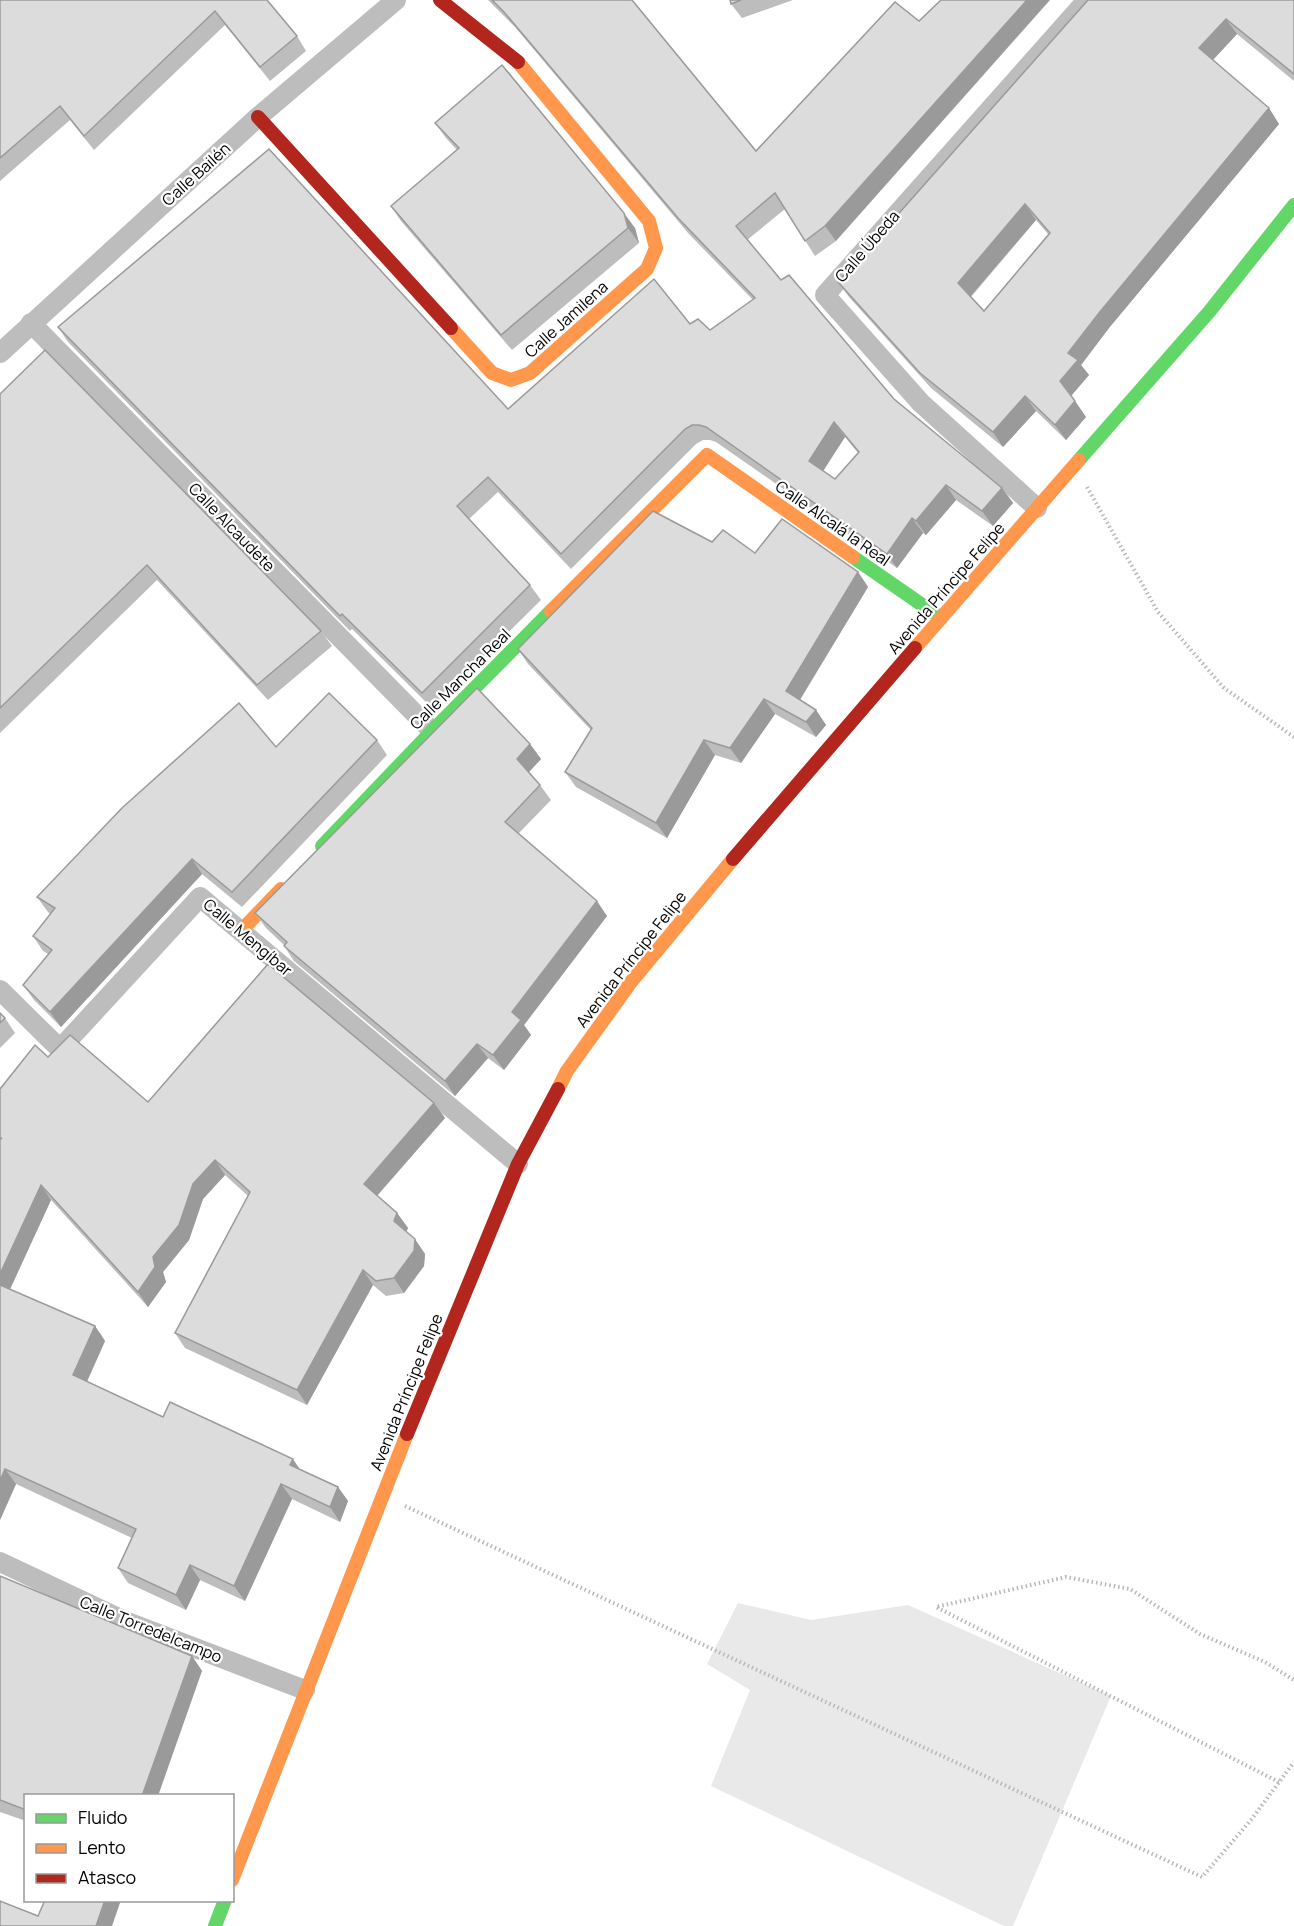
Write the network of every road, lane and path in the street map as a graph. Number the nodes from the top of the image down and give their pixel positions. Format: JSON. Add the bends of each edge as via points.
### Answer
{"nodes":[{"id":1,"x":396,"y":0,"type":"edge"},
{"id":2,"x":440,"y":0,"type":"edge"},
{"id":3,"x":1087,"y":0,"type":"edge"},
{"id":4,"x":258,"y":117,"type":"junction"},
{"id":5,"x":1294,"y":205,"type":"edge"},
{"id":6,"x":31,"y":323,"type":"junction"},
{"id":7,"x":0,"y":353,"type":"edge"},
{"id":8,"x":707,"y":455,"type":"joint"},
{"id":9,"x":1075,"y":465,"type":"junction"},
{"id":10,"x":1037,"y":508,"type":"junction"},
{"id":11,"x":941,"y":618,"type":"junction"},
{"id":12,"x":432,"y":730,"type":"junction"},
{"id":13,"x":1294,"y":737,"type":"edge"},
{"id":14,"x":312,"y":856,"type":"edge"},
{"id":15,"x":288,"y":881,"type":"edge"},
{"id":16,"x":241,"y":932,"type":"junction"},
{"id":17,"x":0,"y":990,"type":"edge"},
{"id":18,"x":518,"y":1164,"type":"junction"},
{"id":19,"x":382,"y":1496,"type":"junction"},
{"id":20,"x":0,"y":1562,"type":"edge"},
{"id":21,"x":1294,"y":1680,"type":"edge"},
{"id":22,"x":305,"y":1690,"type":"junction"},
{"id":23,"x":1294,"y":1762,"type":"edge"},
{"id":24,"x":1279,"y":1782,"type":"junction"},
{"id":25,"x":234,"y":1875,"type":"edge"},
{"id":26,"x":224,"y":1902,"type":"edge"},
{"id":27,"x":215,"y":1926,"type":"edge"}],
"edges":[{"from":1,"to":4,"type":"street","name":"Calle Bailén"},
{"from":2,"to":4,"type":"main road","name":"Calle Jamilena","via":[[522,65],[649,221],[656,248],[647,269],[530,373],[511,380],[492,373]]},
{"from":3,"to":10,"type":"street","name":"Calle Úbeda","via":[[825,295],[921,403]]},
{"from":4,"to":6,"type":"street","name":"Calle Bailén"},
{"from":5,"to":9,"type":"main road","name":"Avenida Príncipe Felipe","via":[[1209,312]]},
{"from":6,"to":7,"type":"street","name":"Calle Bailén"},
{"from":6,"to":12,"type":"street","name":"Calle Alcaudete"},
{"from":8,"to":11,"type":"main road","name":"Calle Alcalá la Real"},
{"from":8,"to":12,"type":"main road","name":"Calle Mancha Real"},
{"from":9,"to":10,"type":"main road","name":"Avenida Príncipe Felipe"},
{"from":9,"to":13,"type":"path","via":[[1158,612],[1224,688]]},
{"from":10,"to":11,"type":"main road","name":"Avenida Príncipe Felipe"},
{"from":11,"to":18,"type":"main road","name":"Avenida Príncipe Felipe","via":[[765,818],[632,982],[567,1071]]},
{"from":12,"to":14,"type":"main road","name":"Calle Mancha Real"},
{"from":15,"to":16,"type":"main road"},
{"from":16,"to":17,"type":"street","name":"Calle Mengíbar","via":[[200,897],[60,1049]]},
{"from":16,"to":18,"type":"street","name":"Calle Mengíbar"},
{"from":18,"to":19,"type":"main road","name":"Avenida Príncipe Felipe"},
{"from":19,"to":22,"type":"main road","name":"Avenida Príncipe Felipe"},
{"from":19,"to":24,"type":"path","via":[[1202,1877]]},
{"from":20,"to":22,"type":"street","name":"Calle Torredelcampo","via":[[124,1621]]},
{"from":21,"to":24,"type":"path","via":[[1265,1662],[1200,1634],[1130,1589],[1066,1577],[936,1607]]},
{"from":22,"to":25,"type":"main road","name":"Avenida Príncipe Felipe"},
{"from":23,"to":24,"type":"path"},
{"from":26,"to":27,"type":"main road"}]}
